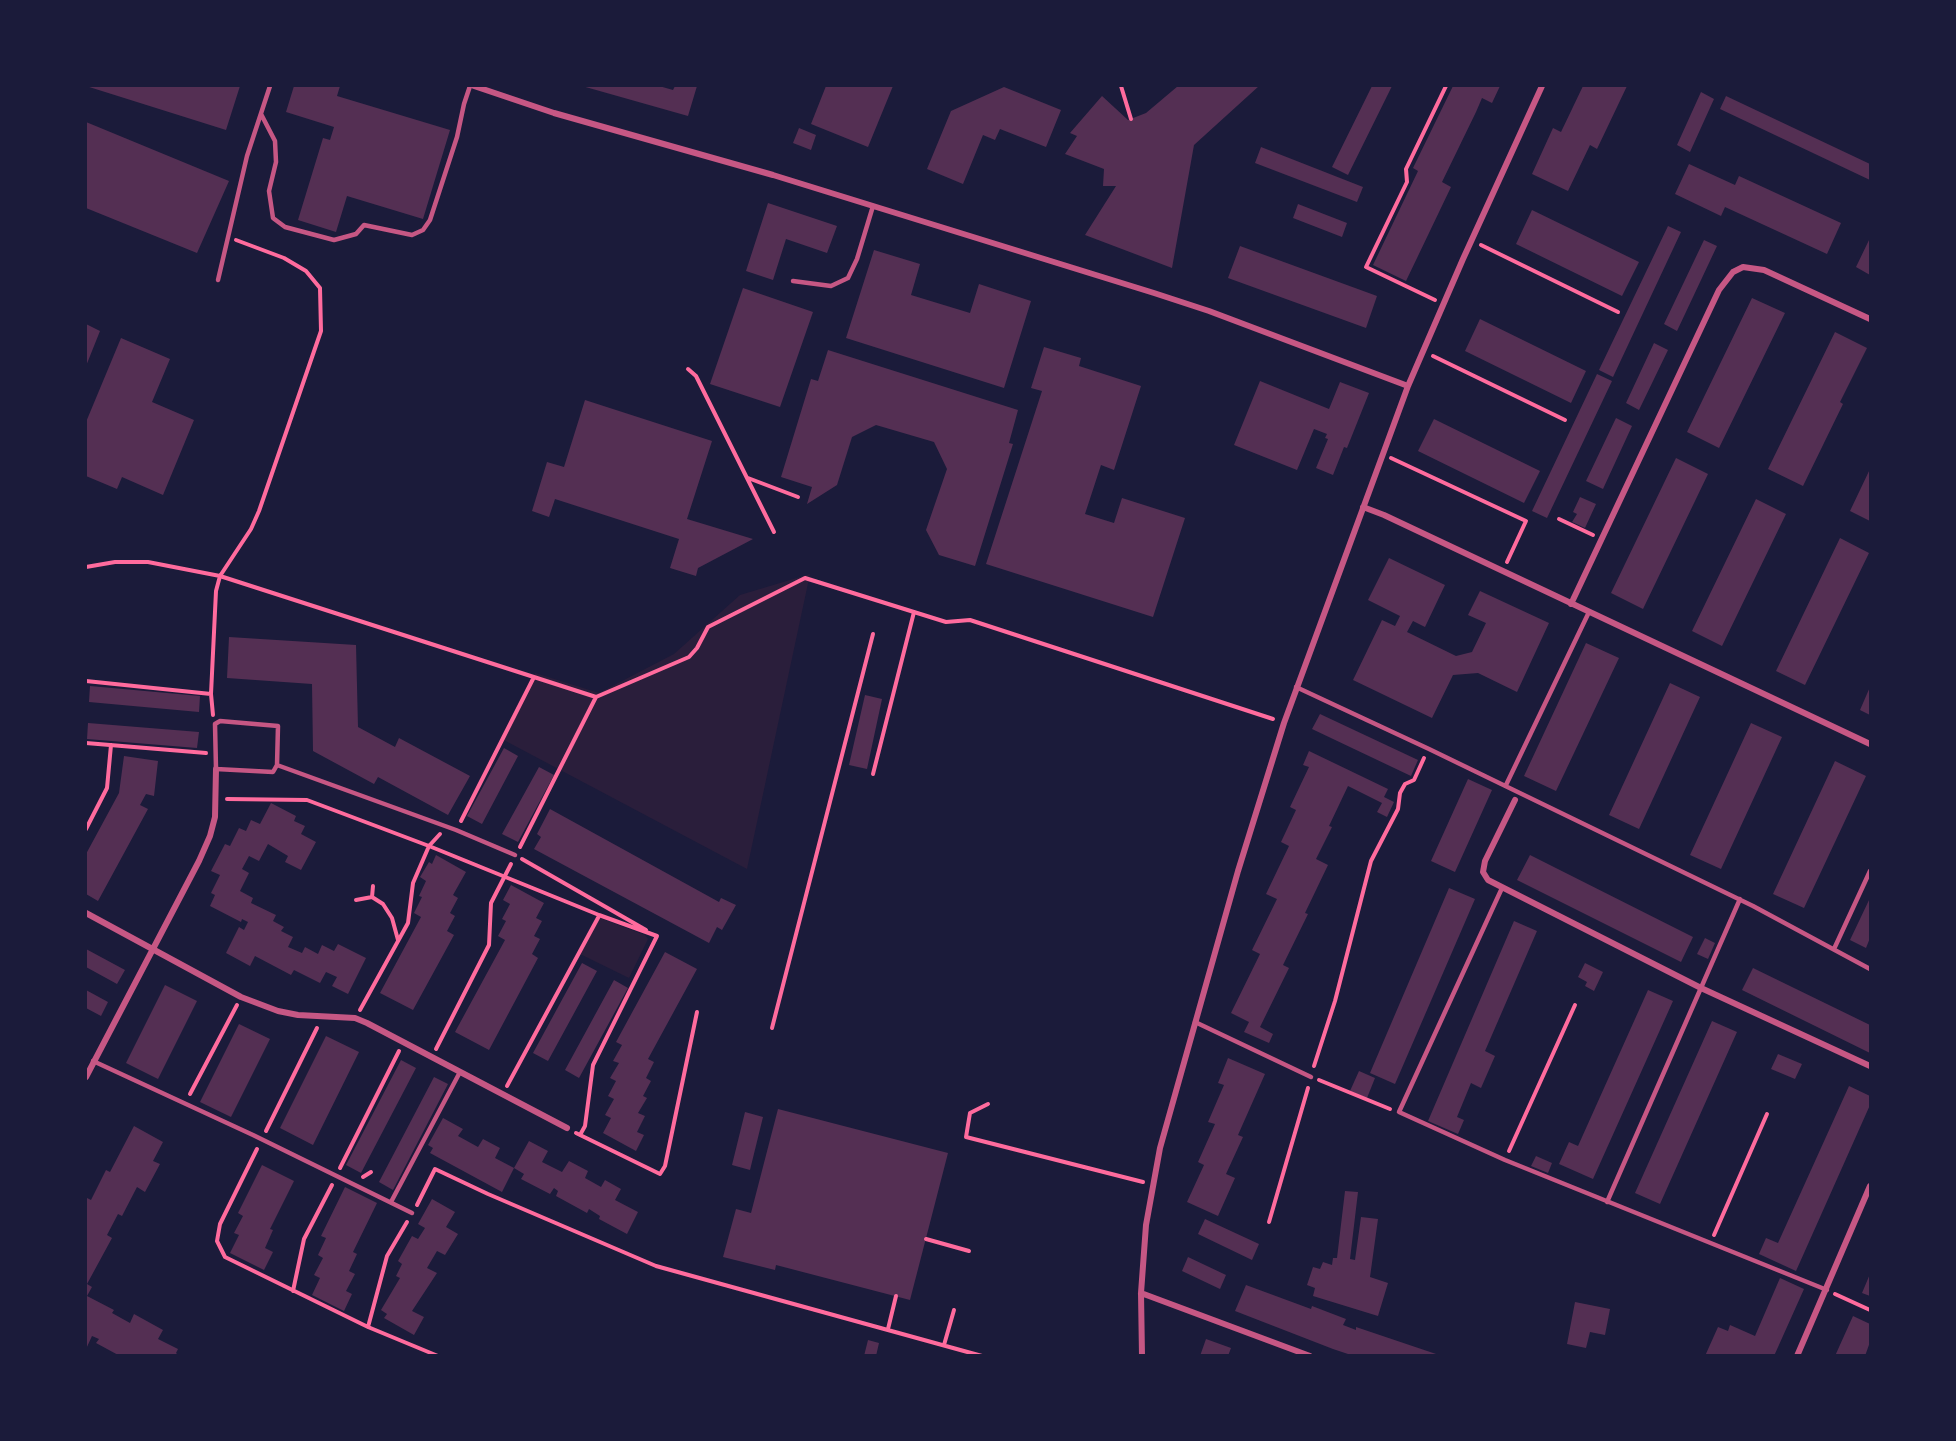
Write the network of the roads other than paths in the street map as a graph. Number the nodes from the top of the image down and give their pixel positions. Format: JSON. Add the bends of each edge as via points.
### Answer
{"nodes":[{"id":1,"x":270,"y":86,"type":"edge"},
{"id":2,"x":475,"y":86,"type":"edge"},
{"id":3,"x":1542,"y":86,"type":"edge"},
{"id":4,"x":261,"y":114,"type":"junction"},
{"id":5,"x":873,"y":206,"type":"junction"},
{"id":6,"x":218,"y":280,"type":"dead end"},
{"id":7,"x":793,"y":281,"type":"dead end"},
{"id":8,"x":1870,"y":319,"type":"edge"},
{"id":9,"x":1408,"y":386,"type":"junction"},
{"id":10,"x":1363,"y":507,"type":"junction"},
{"id":11,"x":1571,"y":604,"type":"junction"},
{"id":12,"x":1588,"y":612,"type":"junction"},
{"id":13,"x":1296,"y":687,"type":"junction"},
{"id":14,"x":1870,"y":744,"type":"edge"},
{"id":15,"x":277,"y":765,"type":"junction"},
{"id":16,"x":216,"y":770,"type":"junction"},
{"id":17,"x":1506,"y":785,"type":"junction"},
{"id":18,"x":1519,"y":792,"type":"junction"},
{"id":19,"x":1515,"y":800,"type":"joint"},
{"id":20,"x":515,"y":855,"type":"road end"},
{"id":21,"x":1870,"y":872,"type":"edge"},
{"id":22,"x":1502,"y":888,"type":"junction"},
{"id":23,"x":1740,"y":900,"type":"junction"},
{"id":24,"x":86,"y":914,"type":"edge"},
{"id":25,"x":152,"y":948,"type":"junction"},
{"id":26,"x":1834,"y":949,"type":"junction"},
{"id":27,"x":1870,"y":969,"type":"edge"},
{"id":28,"x":1701,"y":988,"type":"junction"},
{"id":29,"x":1195,"y":1022,"type":"junction"},
{"id":30,"x":93,"y":1061,"type":"junction"},
{"id":31,"x":1870,"y":1066,"type":"edge"},
{"id":32,"x":460,"y":1072,"type":"junction"},
{"id":33,"x":86,"y":1077,"type":"edge"},
{"id":34,"x":1311,"y":1077,"type":"road end"},
{"id":35,"x":567,"y":1128,"type":"dead end"},
{"id":36,"x":1870,"y":1186,"type":"edge"},
{"id":37,"x":392,"y":1202,"type":"junction"},
{"id":38,"x":1607,"y":1202,"type":"junction"},
{"id":39,"x":412,"y":1213,"type":"road end"},
{"id":40,"x":1827,"y":1290,"type":"junction"},
{"id":41,"x":1141,"y":1293,"type":"junction"},
{"id":42,"x":1142,"y":1356,"type":"edge"},
{"id":43,"x":1310,"y":1356,"type":"edge"},
{"id":44,"x":1797,"y":1356,"type":"edge"}],
"edges":[{"from":1,"to":4,"type":"lane"},
{"from":2,"to":4,"type":"lane","via":[[464,104],[458,136],[430,220],[423,230],[412,235],[364,225],[356,234],[334,240],[285,227],[273,218],[269,191],[276,162],[275,141]]},
{"from":2,"to":5,"type":"street","via":[[554,113]]},
{"from":3,"to":9,"type":"street"},
{"from":4,"to":6,"type":"lane","via":[[247,156]]},
{"from":5,"to":7,"type":"lane","via":[[848,278],[831,286]]},
{"from":5,"to":9,"type":"street","via":[[1209,311]]},
{"from":8,"to":11,"type":"street","via":[[1764,270],[1743,267],[1733,272],[1719,290]]},
{"from":9,"to":10,"type":"street"},
{"from":10,"to":11,"type":"street"},
{"from":10,"to":13,"type":"street"},
{"from":11,"to":12,"type":"street"},
{"from":12,"to":14,"type":"street"},
{"from":12,"to":17,"type":"lane"},
{"from":13,"to":17,"type":"lane"},
{"from":13,"to":29,"type":"street"},
{"from":15,"to":16,"type":"lane","via":[[273,772]]},
{"from":15,"to":16,"type":"lane","via":[[278,726],[220,721],[215,724]]},
{"from":15,"to":20,"type":"lane"},
{"from":16,"to":25,"type":"street","via":[[210,836]]},
{"from":17,"to":18,"type":"lane"},
{"from":18,"to":19,"type":"lane"},
{"from":18,"to":23,"type":"lane"},
{"from":19,"to":22,"type":"street","via":[[1483,872]]},
{"from":21,"to":26,"type":"lane"},
{"from":22,"to":28,"type":"street"},
{"from":22,"to":38,"type":"lane","via":[[1399,1112]]},
{"from":23,"to":26,"type":"lane"},
{"from":23,"to":28,"type":"lane"},
{"from":24,"to":25,"type":"street"},
{"from":25,"to":30,"type":"street"},
{"from":25,"to":32,"type":"street","via":[[241,997],[278,1011],[355,1018]]},
{"from":26,"to":27,"type":"lane"},
{"from":28,"to":31,"type":"street"},
{"from":28,"to":38,"type":"lane"},
{"from":29,"to":34,"type":"lane"},
{"from":29,"to":41,"type":"street","via":[[1160,1148],[1146,1225]]},
{"from":30,"to":33,"type":"street"},
{"from":30,"to":37,"type":"lane"},
{"from":32,"to":35,"type":"street"},
{"from":32,"to":37,"type":"lane"},
{"from":36,"to":40,"type":"street"},
{"from":37,"to":39,"type":"lane"},
{"from":38,"to":40,"type":"lane"},
{"from":40,"to":44,"type":"street"},
{"from":41,"to":42,"type":"street"},
{"from":41,"to":43,"type":"street"}]}
